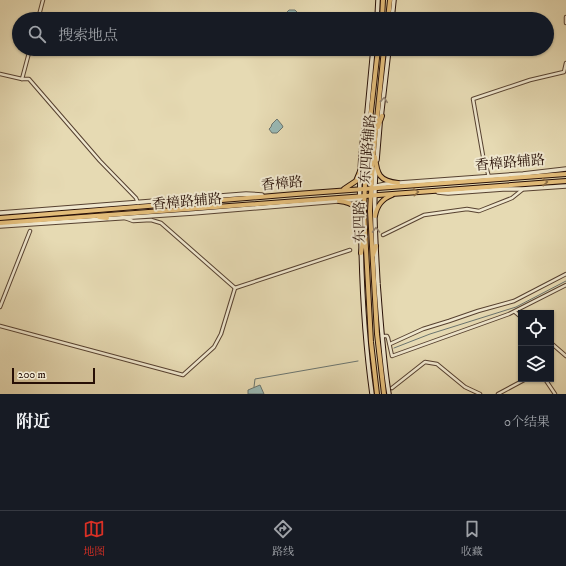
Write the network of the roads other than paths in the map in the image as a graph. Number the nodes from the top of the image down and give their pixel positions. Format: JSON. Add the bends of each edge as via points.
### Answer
{"nodes":[{"id":1,"x":43,"y":0,"type":"edge"},
{"id":2,"x":378,"y":0,"type":"edge"},
{"id":3,"x":383,"y":0,"type":"edge"},
{"id":4,"x":390,"y":0,"type":"edge"},
{"id":5,"x":394,"y":0,"type":"edge"},
{"id":6,"x":40,"y":12,"type":"edge"},
{"id":7,"x":377,"y":12,"type":"edge"},
{"id":8,"x":382,"y":12,"type":"edge"},
{"id":9,"x":389,"y":12,"type":"edge"},
{"id":10,"x":393,"y":12,"type":"edge"},
{"id":11,"x":566,"y":18,"type":"edge"},
{"id":12,"x":566,"y":23,"type":"edge"},
{"id":13,"x":28,"y":56,"type":"edge"},
{"id":14,"x":373,"y":56,"type":"edge"},
{"id":15,"x":377,"y":56,"type":"edge"},
{"id":16,"x":383,"y":56,"type":"edge"},
{"id":17,"x":388,"y":56,"type":"edge"},
{"id":18,"x":566,"y":63,"type":"edge"},
{"id":19,"x":0,"y":74,"type":"edge"},
{"id":20,"x":22,"y":79,"type":"junction"},
{"id":21,"x":371,"y":114,"type":"junction"},
{"id":22,"x":382,"y":116,"type":"junction"},
{"id":23,"x":364,"y":131,"type":"junction"},
{"id":24,"x":375,"y":133,"type":"junction"},
{"id":25,"x":374,"y":149,"type":"junction"},
{"id":26,"x":376,"y":167,"type":"junction"},
{"id":27,"x":360,"y":169,"type":"junction"},
{"id":28,"x":566,"y":169,"type":"edge"},
{"id":29,"x":566,"y":174,"type":"edge"},
{"id":30,"x":489,"y":177,"type":"junction"},
{"id":31,"x":566,"y":181,"type":"edge"},
{"id":32,"x":398,"y":183,"type":"junction"},
{"id":33,"x":566,"y":186,"type":"edge"},
{"id":34,"x":373,"y":188,"type":"junction"},
{"id":35,"x":363,"y":189,"type":"junction"},
{"id":36,"x":522,"y":189,"type":"junction"},
{"id":37,"x":338,"y":191,"type":"junction"},
{"id":38,"x":432,"y":191,"type":"junction"},
{"id":39,"x":399,"y":193,"type":"junction"},
{"id":40,"x":372,"y":195,"type":"junction"},
{"id":41,"x":269,"y":196,"type":"junction"},
{"id":42,"x":362,"y":196,"type":"junction"},
{"id":43,"x":339,"y":201,"type":"junction"},
{"id":44,"x":138,"y":203,"type":"junction"},
{"id":45,"x":0,"y":213,"type":"edge"},
{"id":46,"x":360,"y":215,"type":"junction"},
{"id":47,"x":91,"y":216,"type":"junction"},
{"id":48,"x":375,"y":216,"type":"junction"},
{"id":49,"x":124,"y":217,"type":"junction"},
{"id":50,"x":0,"y":218,"type":"edge"},
{"id":51,"x":107,"y":218,"type":"junction"},
{"id":52,"x":0,"y":222,"type":"edge"},
{"id":53,"x":0,"y":226,"type":"edge"},
{"id":54,"x":364,"y":230,"type":"junction"},
{"id":55,"x":30,"y":231,"type":"dead end"},
{"id":56,"x":383,"y":235,"type":"dead end"},
{"id":57,"x":364,"y":238,"type":"junction"},
{"id":58,"x":376,"y":246,"type":"junction"},
{"id":59,"x":350,"y":250,"type":"dead end"},
{"id":60,"x":361,"y":253,"type":"junction"},
{"id":61,"x":372,"y":260,"type":"junction"},
{"id":62,"x":566,"y":274,"type":"edge"},
{"id":63,"x":566,"y":285,"type":"edge"},
{"id":64,"x":235,"y":288,"type":"junction"},
{"id":65,"x":0,"y":307,"type":"edge"},
{"id":66,"x":515,"y":312,"type":"junction"},
{"id":67,"x":518,"y":314,"type":"edge"},
{"id":68,"x":0,"y":326,"type":"edge"},
{"id":69,"x":382,"y":336,"type":"junction"},
{"id":70,"x":390,"y":344,"type":"junction"},
{"id":71,"x":554,"y":346,"type":"edge"},
{"id":72,"x":566,"y":356,"type":"edge"},
{"id":73,"x":520,"y":382,"type":"edge"},
{"id":74,"x":547,"y":382,"type":"edge"},
{"id":75,"x":392,"y":388,"type":"dead end"},
{"id":76,"x":372,"y":394,"type":"edge"},
{"id":77,"x":377,"y":394,"type":"edge"},
{"id":78,"x":384,"y":394,"type":"edge"},
{"id":79,"x":389,"y":394,"type":"edge"},
{"id":80,"x":480,"y":394,"type":"edge"},
{"id":81,"x":498,"y":394,"type":"edge"},
{"id":82,"x":555,"y":394,"type":"edge"}],
"edges":[{"from":1,"to":6,"type":"street"},
{"from":2,"to":7,"type":"street"},
{"from":3,"to":8,"type":"main road"},
{"from":4,"to":9,"type":"main road"},
{"from":5,"to":10,"type":"street"},
{"from":11,"to":12,"type":"street"},
{"from":13,"to":20,"type":"street"},
{"from":14,"to":23,"type":"street","name":"东四路辅路"},
{"from":15,"to":21,"type":"main road","name":"东四路"},
{"from":16,"to":24,"type":"main road","name":"东四路"},
{"from":22,"to":17,"type":"street","name":"东四路辅路","one_way":true},
{"from":18,"to":30,"type":"street","via":[[564,72],[530,80],[473,99]]},
{"from":19,"to":20,"type":"street"},
{"from":20,"to":44,"type":"street","via":[[30,79]]},
{"from":21,"to":23,"type":"main road"},
{"from":21,"to":35,"type":"main road","name":"东四路"},
{"from":22,"to":24,"type":"main road"},
{"from":22,"to":26,"type":"street","name":"东四路辅路"},
{"from":23,"to":27,"type":"street","name":"东四路辅路"},
{"from":24,"to":25,"type":"main road","name":"东四路"},
{"from":25,"to":26,"type":"main road"},
{"from":25,"to":34,"type":"main road","name":"东四路"},
{"from":26,"to":32,"type":"main road","via":[[382,178],[388,182]]},
{"from":26,"to":34,"type":"street","name":"东四路辅路"},
{"from":27,"to":35,"type":"street","name":"东四路辅路"},
{"from":27,"to":37,"type":"main road","via":[[354,183]]},
{"from":28,"to":30,"type":"street","name":"香樟路辅路"},
{"from":29,"to":34,"type":"main road","name":"香樟路"},
{"from":30,"to":32,"type":"street","name":"香樟路辅路"},
{"from":38,"to":31,"type":"main road","name":"香樟路","one_way":true},
{"from":32,"to":34,"type":"street","name":"香樟路辅路"},
{"from":33,"to":36,"type":"street","name":"香樟路"},
{"from":34,"to":35,"type":"main road","name":"香樟路"},
{"from":34,"to":40,"type":"main road","name":"东四路"},
{"from":35,"to":37,"type":"main road","name":"香樟路"},
{"from":35,"to":42,"type":"main road","name":"东四路"},
{"from":36,"to":38,"type":"street","name":"香樟路","via":[[448,193]]},
{"from":36,"to":56,"type":"street","via":[[512,198],[479,212],[467,209],[424,215]]},
{"from":37,"to":41,"type":"main road","name":"香樟路"},
{"from":39,"to":38,"type":"main road","name":"香樟路","one_way":true},
{"from":39,"to":40,"type":"main road","name":"香樟路"},
{"from":39,"to":48,"type":"main road","via":[[383,199]]},
{"from":40,"to":42,"type":"main road","name":"香樟路"},
{"from":40,"to":48,"type":"street","name":"东四路辅路"},
{"from":40,"to":61,"type":"main road","name":"东四路"},
{"from":41,"to":44,"type":"street","via":[[246,194]]},
{"from":41,"to":50,"type":"main road","name":"香樟路"},
{"from":42,"to":43,"type":"street","name":"香樟路辅路"},
{"from":42,"to":46,"type":"street","name":"东四路辅路"},
{"from":42,"to":47,"type":"main road","name":"香樟路"},
{"from":42,"to":54,"type":"main road","name":"东四路"},
{"from":43,"to":46,"type":"main road","via":[[353,205]]},
{"from":43,"to":49,"type":"street","name":"香樟路辅路"},
{"from":44,"to":45,"type":"street"},
{"from":46,"to":54,"type":"main road"},
{"from":46,"to":60,"type":"street","name":"东四路辅路"},
{"from":47,"to":51,"type":"main road"},
{"from":47,"to":52,"type":"main road","name":"香樟路"},
{"from":58,"to":48,"type":"street","name":"东四路辅路","one_way":true},
{"from":49,"to":51,"type":"street","name":"香樟路辅路"},
{"from":49,"to":64,"type":"street","via":[[133,221],[151,220],[162,224]]},
{"from":51,"to":53,"type":"street","name":"香樟路辅路"},
{"from":54,"to":57,"type":"main road","name":"东四路"},
{"from":55,"to":65,"type":"street"},
{"from":57,"to":60,"type":"main road"},
{"from":57,"to":77,"type":"main road","name":"东四路"},
{"from":58,"to":61,"type":"main road"},
{"from":58,"to":69,"type":"street","name":"东四路辅路"},
{"from":59,"to":64,"type":"street"},
{"from":60,"to":76,"type":"street","name":"东四路辅路"},
{"from":61,"to":78,"type":"main road","name":"东四路","via":[[378,352]]},
{"from":62,"to":70,"type":"street","via":[[514,301],[423,329]]},
{"from":63,"to":66,"type":"street"},
{"from":64,"to":68,"type":"street","via":[[221,334],[214,346],[183,375]]},
{"from":66,"to":67,"type":"street"},
{"from":66,"to":70,"type":"street","via":[[392,356]]},
{"from":69,"to":70,"type":"street","via":[[387,336]]},
{"from":69,"to":79,"type":"street","name":"东四路辅路"},
{"from":71,"to":72,"type":"street"},
{"from":73,"to":81,"type":"street"},
{"from":74,"to":82,"type":"street"},
{"from":75,"to":80,"type":"street","via":[[425,362],[436,364],[465,387]]}]}
